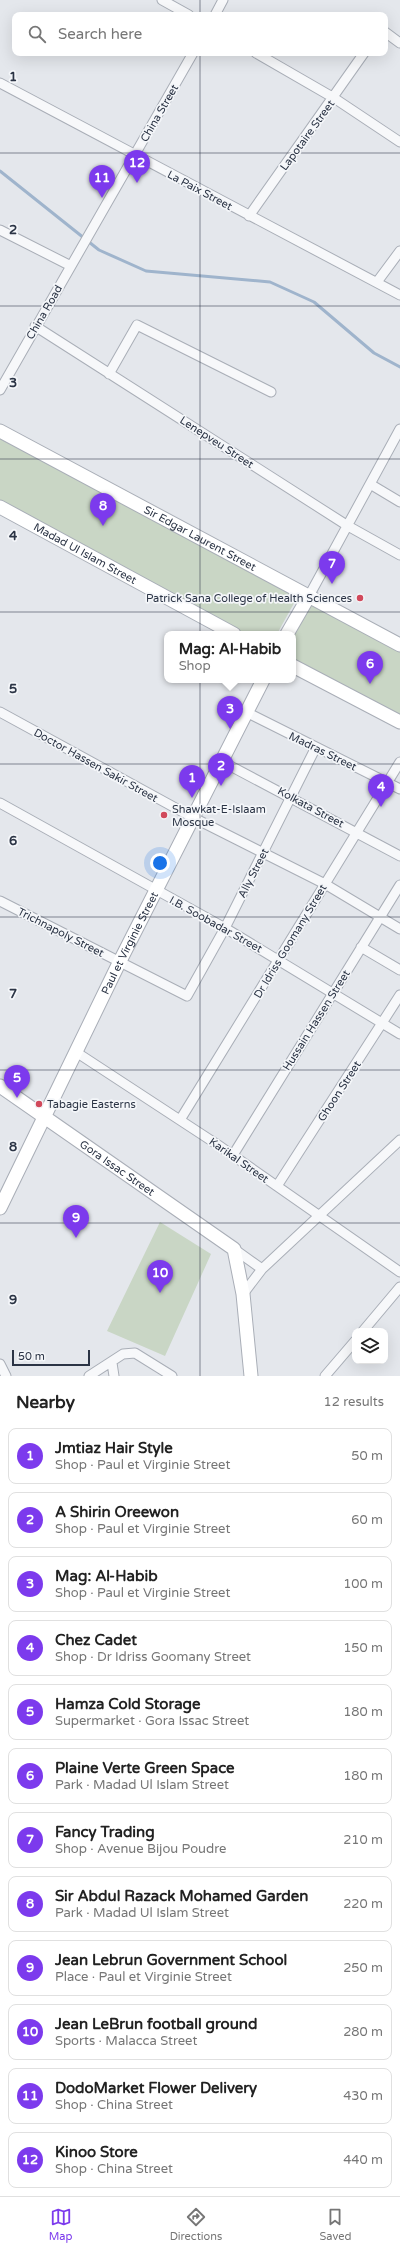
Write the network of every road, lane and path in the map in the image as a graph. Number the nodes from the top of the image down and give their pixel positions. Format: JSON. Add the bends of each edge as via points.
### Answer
{"nodes":[{"id":1,"x":162,"y":0,"type":"edge"},
{"id":2,"x":223,"y":0,"type":"edge"},
{"id":3,"x":184,"y":12,"type":"edge"},
{"id":4,"x":217,"y":12,"type":"edge"},
{"id":5,"x":388,"y":34,"type":"edge"},
{"id":6,"x":400,"y":43,"type":"edge"},
{"id":7,"x":191,"y":56,"type":"edge"},
{"id":8,"x":261,"y":56,"type":"edge"},
{"id":9,"x":362,"y":56,"type":"edge"},
{"id":10,"x":0,"y":83,"type":"edge"},
{"id":11,"x":334,"y":98,"type":"junction"},
{"id":12,"x":400,"y":142,"type":"edge"},
{"id":13,"x":134,"y":155,"type":"junction"},
{"id":14,"x":249,"y":216,"type":"junction"},
{"id":15,"x":0,"y":230,"type":"edge"},
{"id":16,"x":89,"y":235,"type":"joint"},
{"id":17,"x":400,"y":251,"type":"edge"},
{"id":18,"x":71,"y":266,"type":"junction"},
{"id":19,"x":377,"y":282,"type":"junction"},
{"id":20,"x":400,"y":295,"type":"edge"},
{"id":21,"x":35,"y":326,"type":"junction"},
{"id":22,"x":109,"y":374,"type":"junction"},
{"id":23,"x":0,"y":390,"type":"edge"},
{"id":24,"x":271,"y":392,"type":"dead end"},
{"id":25,"x":400,"y":429,"type":"edge"},
{"id":26,"x":0,"y":431,"type":"edge"},
{"id":27,"x":370,"y":484,"type":"junction"},
{"id":28,"x":400,"y":502,"type":"edge"},
{"id":29,"x":0,"y":507,"type":"edge"},
{"id":30,"x":348,"y":526,"type":"junction"},
{"id":31,"x":400,"y":556,"type":"edge"},
{"id":32,"x":309,"y":596,"type":"junction"},
{"id":33,"x":228,"y":631,"type":"edge"},
{"id":34,"x":289,"y":631,"type":"edge"},
{"id":35,"x":400,"y":645,"type":"edge"},
{"id":36,"x":296,"y":668,"type":"edge"},
{"id":37,"x":260,"y":683,"type":"edge"},
{"id":38,"x":0,"y":712,"type":"edge"},
{"id":39,"x":246,"y":712,"type":"junction"},
{"id":40,"x":400,"y":722,"type":"edge"},
{"id":41,"x":316,"y":748,"type":"junction"},
{"id":42,"x":221,"y":761,"type":"junction"},
{"id":43,"x":400,"y":762,"type":"edge"},
{"id":44,"x":387,"y":782,"type":"junction"},
{"id":45,"x":400,"y":789,"type":"edge"},
{"id":46,"x":290,"y":796,"type":"junction"},
{"id":47,"x":0,"y":803,"type":"edge"},
{"id":48,"x":192,"y":817,"type":"junction"},
{"id":49,"x":356,"y":832,"type":"junction"},
{"id":50,"x":263,"y":854,"type":"junction"},
{"id":51,"x":400,"y":856,"type":"edge"},
{"id":52,"x":325,"y":884,"type":"junction"},
{"id":53,"x":400,"y":885,"type":"edge"},
{"id":54,"x":155,"y":890,"type":"junction"},
{"id":55,"x":0,"y":901,"type":"edge"},
{"id":56,"x":379,"y":918,"type":"junction"},
{"id":57,"x":225,"y":928,"type":"junction"},
{"id":58,"x":400,"y":928,"type":"edge"},
{"id":59,"x":361,"y":947,"type":"junction"},
{"id":60,"x":279,"y":960,"type":"junction"},
{"id":61,"x":120,"y":961,"type":"junction"},
{"id":62,"x":400,"y":970,"type":"edge"},
{"id":63,"x":333,"y":993,"type":"junction"},
{"id":64,"x":400,"y":995,"type":"edge"},
{"id":65,"x":187,"y":996,"type":"joint"},
{"id":66,"x":383,"y":1024,"type":"junction"},
{"id":67,"x":400,"y":1034,"type":"edge"},
{"id":68,"x":76,"y":1052,"type":"junction"},
{"id":69,"x":0,"y":1086,"type":"edge"},
{"id":70,"x":45,"y":1116,"type":"junction"},
{"id":71,"x":180,"y":1120,"type":"junction"},
{"id":72,"x":400,"y":1140,"type":"edge"},
{"id":73,"x":232,"y":1154,"type":"junction"},
{"id":74,"x":276,"y":1186,"type":"junction"},
{"id":75,"x":0,"y":1208,"type":"edge"},
{"id":76,"x":318,"y":1216,"type":"junction"},
{"id":77,"x":234,"y":1249,"type":"junction"},
{"id":78,"x":262,"y":1269,"type":"junction"},
{"id":79,"x":400,"y":1272,"type":"edge"},
{"id":80,"x":400,"y":1287,"type":"edge"},
{"id":81,"x":243,"y":1294,"type":"junction"},
{"id":82,"x":366,"y":1328,"type":"edge"},
{"id":83,"x":352,"y":1344,"type":"edge"},
{"id":84,"x":112,"y":1363,"type":"junction"},
{"id":85,"x":0,"y":1364,"type":"edge"},
{"id":86,"x":6,"y":1376,"type":"edge"},
{"id":87,"x":89,"y":1376,"type":"edge"},
{"id":88,"x":114,"y":1376,"type":"edge"},
{"id":89,"x":172,"y":1376,"type":"edge"},
{"id":90,"x":251,"y":1376,"type":"edge"},
{"id":91,"x":325,"y":1376,"type":"edge"}],
"edges":[{"from":1,"to":3,"type":"street"},
{"from":2,"to":4,"type":"street"},
{"from":5,"to":6,"type":"street"},
{"from":7,"to":13,"type":"street","name":"China Street"},
{"from":8,"to":11,"type":"street"},
{"from":9,"to":11,"type":"street","name":"Lapotaire Street"},
{"from":10,"to":13,"type":"street","name":"La Paix Street"},
{"from":11,"to":12,"type":"street"},
{"from":11,"to":14,"type":"street","name":"Lapotaire Street"},
{"from":13,"to":14,"type":"street","name":"La Paix Street"},
{"from":13,"to":16,"type":"street","name":"China Street"},
{"from":14,"to":19,"type":"street","name":"La Paix Street"},
{"from":15,"to":18,"type":"street"},
{"from":16,"to":18,"type":"street","name":"China Road"},
{"from":17,"to":19,"type":"street"},
{"from":18,"to":21,"type":"street","name":"China Road"},
{"from":19,"to":20,"type":"street","name":"La Paix Street"},
{"from":21,"to":22,"type":"street","name":"Lenepveu Street"},
{"from":21,"to":23,"type":"street","name":"China Road"},
{"from":22,"to":24,"type":"street","via":[[137,325]]},
{"from":22,"to":30,"type":"street","name":"Lenepveu Street"},
{"from":25,"to":27,"type":"street"},
{"from":26,"to":32,"type":"street","name":"Sir Edgar Laurent Street"},
{"from":27,"to":28,"type":"street"},
{"from":27,"to":30,"type":"street"},
{"from":29,"to":33,"type":"street","name":"Madad Ul Islam Street"},
{"from":30,"to":31,"type":"street","name":"Lenepveu Street"},
{"from":30,"to":32,"type":"street"},
{"from":32,"to":34,"type":"street"},
{"from":32,"to":35,"type":"street","name":"Sir Edgar Laurent Street"},
{"from":36,"to":40,"type":"street"},
{"from":37,"to":39,"type":"street","name":"Paul et Virginie Street"},
{"from":38,"to":48,"type":"street","name":"Doctor Hassen Sakir Street"},
{"from":39,"to":41,"type":"street","name":"Madras Street"},
{"from":39,"to":42,"type":"street","name":"Paul et Virginie Street"},
{"from":41,"to":44,"type":"street","name":"Madras Street"},
{"from":41,"to":46,"type":"street","name":"Ally Street"},
{"from":42,"to":46,"type":"street","name":"Kolkata Street"},
{"from":42,"to":48,"type":"street","name":"Paul et Virginie Street"},
{"from":43,"to":44,"type":"street","name":"Dr Idriss Goomany Street"},
{"from":44,"to":45,"type":"street","name":"Madras Street"},
{"from":44,"to":49,"type":"street","name":"Dr Idriss Goomany Street"},
{"from":46,"to":49,"type":"street","name":"Kolkata Street"},
{"from":46,"to":50,"type":"street","name":"Ally Street"},
{"from":47,"to":54,"type":"street","name":"I.B. Soobadar Street"},
{"from":48,"to":50,"type":"street","name":"Doctor Hassen Sakir Street"},
{"from":48,"to":54,"type":"street","name":"Paul et Virginie Street"},
{"from":49,"to":51,"type":"street","name":"Kolkata Street"},
{"from":49,"to":52,"type":"street","name":"Dr Idriss Goomany Street"},
{"from":50,"to":52,"type":"street","name":"Doctor Hassen Sakir Street"},
{"from":50,"to":57,"type":"street","name":"Ally Street"},
{"from":52,"to":56,"type":"street","name":"Doctor Hassen Sakir Street"},
{"from":52,"to":60,"type":"street","name":"Dr Idriss Goomany Street"},
{"from":53,"to":56,"type":"street","name":"Hussain Hassen Street"},
{"from":54,"to":57,"type":"street","name":"I.B. Soobadar Street"},
{"from":54,"to":61,"type":"street","name":"Paul et Virginie Street"},
{"from":55,"to":61,"type":"street","name":"Trichnapoly Street"},
{"from":56,"to":58,"type":"street","name":"Doctor Hassen Sakir Street"},
{"from":56,"to":59,"type":"street","name":"Hussain Hassen Street"},
{"from":57,"to":60,"type":"street","name":"I.B. Soobadar Street"},
{"from":57,"to":65,"type":"street","name":"Ally Street"},
{"from":59,"to":62,"type":"street"},
{"from":59,"to":63,"type":"street","name":"Hussain Hassen Street"},
{"from":60,"to":63,"type":"street","name":"I.B. Soobadar Street"},
{"from":60,"to":71,"type":"street","name":"Dr Idriss Goomany Street"},
{"from":61,"to":65,"type":"street","name":"Trichnapoly Street"},
{"from":61,"to":68,"type":"street","name":"Paul et Virginie Street"},
{"from":63,"to":66,"type":"street","name":"I.B. Soobadar Street"},
{"from":63,"to":73,"type":"street","name":"Hussain Hassen Street"},
{"from":64,"to":66,"type":"street","name":"Ghoon Street"},
{"from":66,"to":67,"type":"street","name":"I.B. Soobadar Street"},
{"from":66,"to":74,"type":"street","name":"Ghoon Street"},
{"from":68,"to":70,"type":"street","name":"Paul et Virginie Street"},
{"from":68,"to":71,"type":"street","name":"Karikal Street"},
{"from":69,"to":70,"type":"street","name":"Gora Issac Street"},
{"from":70,"to":75,"type":"street","name":"Paul et Virginie Street"},
{"from":70,"to":77,"type":"street","name":"Gora Issac Street"},
{"from":71,"to":73,"type":"street","name":"Karikal Street"},
{"from":72,"to":76,"type":"street"},
{"from":73,"to":74,"type":"street","name":"Karikal Street"},
{"from":74,"to":76,"type":"street","name":"Karikal Street"},
{"from":76,"to":78,"type":"street"},
{"from":76,"to":79,"type":"street","name":"Karikal Street"},
{"from":77,"to":78,"type":"street"},
{"from":77,"to":81,"type":"street"},
{"from":78,"to":81,"type":"street"},
{"from":80,"to":82,"type":"street"},
{"from":81,"to":90,"type":"street"},
{"from":83,"to":91,"type":"street"},
{"from":84,"to":87,"type":"street"},
{"from":84,"to":88,"type":"street"},
{"from":84,"to":89,"type":"street","via":[[124,1354],[135,1353]]},
{"from":85,"to":86,"type":"street"}]}
